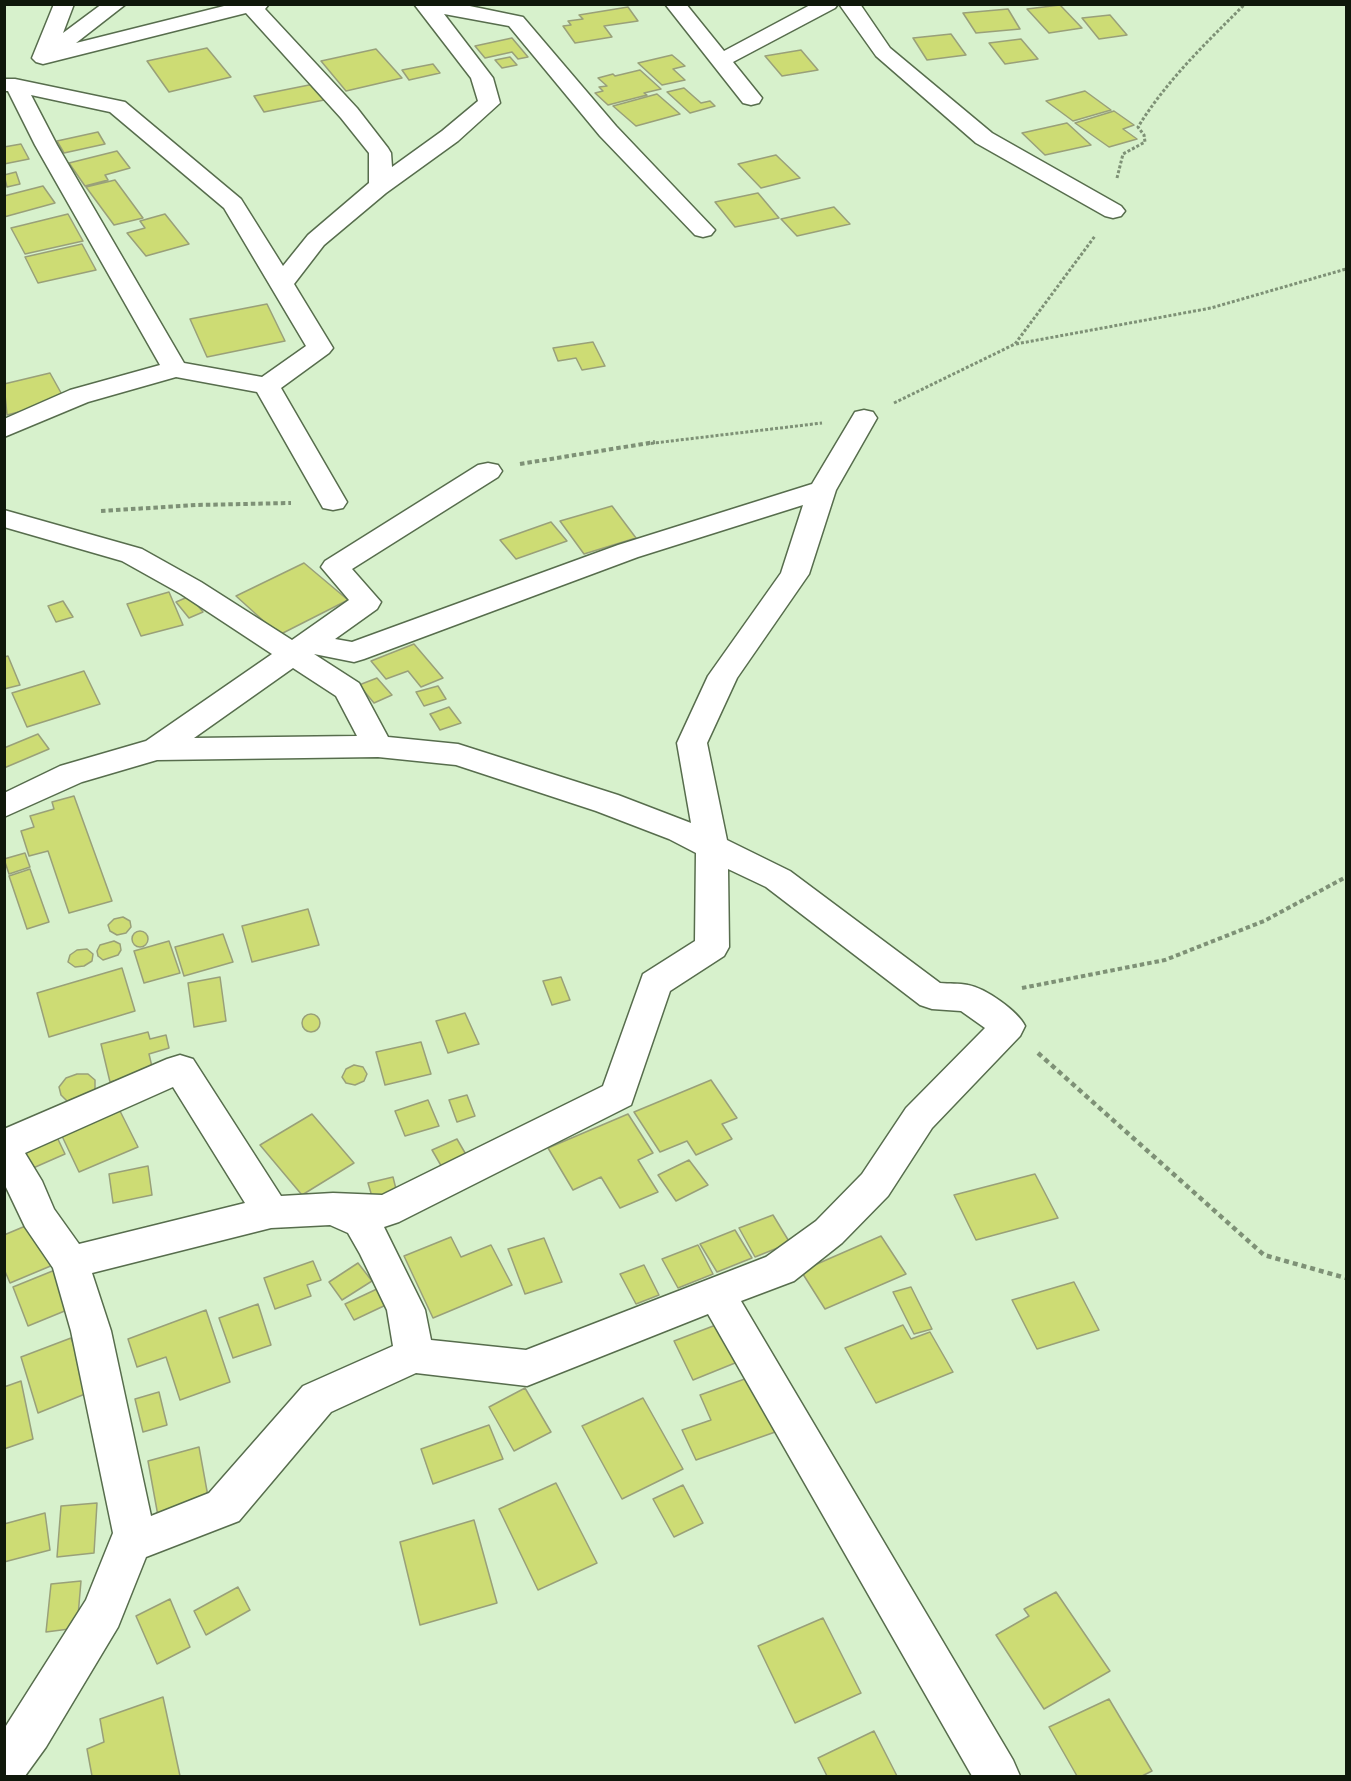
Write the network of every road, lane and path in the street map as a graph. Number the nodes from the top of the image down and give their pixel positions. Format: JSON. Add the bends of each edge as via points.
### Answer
{"nodes":[{"id":1,"x":64,"y":4,"type":"edge"},
{"id":2,"x":116,"y":4,"type":"edge"},
{"id":3,"x":675,"y":4,"type":"edge"},
{"id":4,"x":828,"y":4,"type":"edge"},
{"id":5,"x":849,"y":4,"type":"edge"},
{"id":6,"x":1245,"y":4,"type":"edge"},
{"id":7,"x":255,"y":5,"type":"edge"},
{"id":8,"x":425,"y":5,"type":"edge"},
{"id":9,"x":43,"y":58,"type":"junction"},
{"id":10,"x":720,"y":61,"type":"junction"},
{"id":11,"x":10,"y":85,"type":"edge"},
{"id":12,"x":751,"y":98,"type":"dead end"},
{"id":13,"x":376,"y":189,"type":"junction"},
{"id":14,"x":1113,"y":211,"type":"junction"},
{"id":15,"x":703,"y":230,"type":"dead end"},
{"id":16,"x":1347,"y":269,"type":"edge"},
{"id":17,"x":281,"y":284,"type":"junction"},
{"id":18,"x":1015,"y":344,"type":"junction"},
{"id":19,"x":175,"y":369,"type":"junction"},
{"id":20,"x":267,"y":386,"type":"junction"},
{"id":21,"x":864,"y":418,"type":"junction"},
{"id":22,"x":4,"y":429,"type":"edge"},
{"id":23,"x":488,"y":471,"type":"joint"},
{"id":24,"x":822,"y":490,"type":"junction"},
{"id":25,"x":333,"y":502,"type":"joint"},
{"id":26,"x":95,"y":511,"type":"dead end"},
{"id":27,"x":4,"y":518,"type":"edge"},
{"id":28,"x":298,"y":648,"type":"junction"},
{"id":29,"x":378,"y":746,"type":"junction"},
{"id":30,"x":156,"y":749,"type":"junction"},
{"id":31,"x":4,"y":806,"type":"edge"},
{"id":32,"x":712,"y":847,"type":"junction"},
{"id":33,"x":1347,"y":877,"type":"edge"},
{"id":34,"x":968,"y":998,"type":"junction"},
{"id":35,"x":1008,"y":1026,"type":"junction"},
{"id":36,"x":4,"y":1148,"type":"edge"},
{"id":37,"x":333,"y":1209,"type":"junction"},
{"id":38,"x":386,"y":1211,"type":"junction"},
{"id":39,"x":271,"y":1212,"type":"junction"},
{"id":40,"x":375,"y":1245,"type":"junction"},
{"id":41,"x":70,"y":1262,"type":"junction"},
{"id":42,"x":1347,"y":1278,"type":"edge"},
{"id":43,"x":717,"y":1295,"type":"junction"},
{"id":44,"x":414,"y":1355,"type":"junction"},
{"id":45,"x":129,"y":1545,"type":"junction"},
{"id":46,"x":4,"y":1768,"type":"edge"},
{"id":47,"x":997,"y":1776,"type":"edge"}],
"edges":[{"from":1,"to":9,"type":"street"},
{"from":2,"to":9,"type":"street"},
{"from":3,"to":10,"type":"street"},
{"from":4,"to":10,"type":"street"},
{"from":5,"to":14,"type":"street","via":[[883,52],[984,138]]},
{"from":6,"to":14,"type":"path","via":[[1150,106],[1138,127],[1145,142],[1119,156]]},
{"from":7,"to":9,"type":"street"},
{"from":7,"to":13,"type":"street","via":[[380,153],[381,185]]},
{"from":8,"to":13,"type":"street","via":[[482,78],[489,103]]},
{"from":8,"to":15,"type":"street","via":[[516,21],[608,131]]},
{"from":9,"to":11,"type":"street"},
{"from":10,"to":12,"type":"street"},
{"from":11,"to":17,"type":"street","via":[[117,107],[233,204]]},
{"from":11,"to":19,"type":"street"},
{"from":13,"to":17,"type":"street","via":[[316,240]]},
{"from":14,"to":18,"type":"path"},
{"from":16,"to":18,"type":"path","via":[[1211,308]]},
{"from":17,"to":20,"type":"street","via":[[320,348]]},
{"from":18,"to":21,"type":"path"},
{"from":19,"to":20,"type":"street"},
{"from":19,"to":22,"type":"street","via":[[79,396]]},
{"from":20,"to":25,"type":"street"},
{"from":21,"to":23,"type":"path","via":[[658,442]]},
{"from":21,"to":24,"type":"street"},
{"from":23,"to":28,"type":"street","via":[[335,567],[367,602]]},
{"from":24,"to":28,"type":"street","via":[[628,551],[354,652]]},
{"from":24,"to":32,"type":"street","via":[[795,574],[723,676],[692,743]]},
{"from":25,"to":26,"type":"path"},
{"from":27,"to":28,"type":"street","via":[[132,555]]},
{"from":28,"to":29,"type":"street","via":[[348,690]]},
{"from":28,"to":30,"type":"street"},
{"from":29,"to":30,"type":"street"},
{"from":29,"to":32,"type":"street","via":[[458,755],[607,803]]},
{"from":30,"to":31,"type":"street","via":[[71,774]]},
{"from":32,"to":34,"type":"street","via":[[778,879],[932,996]]},
{"from":32,"to":38,"type":"street","via":[[712,947],[656,983],[618,1095]]},
{"from":33,"to":34,"type":"path","via":[[1264,921],[1165,960]]},
{"from":34,"to":35,"type":"street"},
{"from":35,"to":42,"type":"path","via":[[1264,1255]]},
{"from":35,"to":43,"type":"street","via":[[918,1118],[875,1185],[829,1232],[780,1269]]},
{"from":36,"to":39,"type":"street","via":[[180,1070]]},
{"from":36,"to":41,"type":"street","via":[[38,1216]]},
{"from":37,"to":38,"type":"street"},
{"from":37,"to":39,"type":"street"},
{"from":37,"to":40,"type":"street","via":[[361,1222]]},
{"from":38,"to":40,"type":"street"},
{"from":39,"to":41,"type":"street"},
{"from":40,"to":44,"type":"street","via":[[406,1310]]},
{"from":41,"to":45,"type":"street","via":[[91,1331],[116,1445],[134,1533]]},
{"from":43,"to":44,"type":"street","via":[[526,1368]]},
{"from":43,"to":47,"type":"street"},
{"from":44,"to":45,"type":"street","via":[[317,1399],[224,1507]]},
{"from":45,"to":46,"type":"street","via":[[103,1612]]}]}
